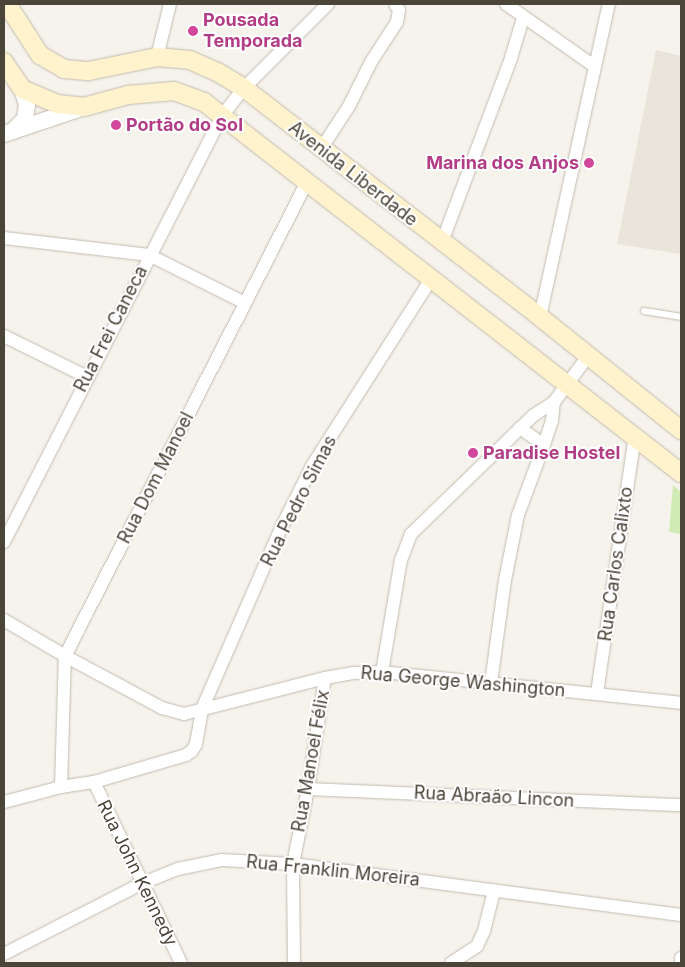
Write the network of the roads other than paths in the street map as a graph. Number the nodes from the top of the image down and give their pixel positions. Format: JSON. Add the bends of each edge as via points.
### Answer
{"nodes":[{"id":1,"x":7,"y":4,"type":"edge"},
{"id":2,"x":170,"y":4,"type":"edge"},
{"id":3,"x":328,"y":4,"type":"edge"},
{"id":4,"x":394,"y":4,"type":"edge"},
{"id":5,"x":506,"y":4,"type":"edge"},
{"id":6,"x":609,"y":4,"type":"edge"},
{"id":7,"x":524,"y":18,"type":"junction"},
{"id":8,"x":157,"y":56,"type":"junction"},
{"id":9,"x":4,"y":62,"type":"edge"},
{"id":10,"x":594,"y":66,"type":"junction"},
{"id":11,"x":244,"y":88,"type":"junction"},
{"id":12,"x":22,"y":89,"type":"junction"},
{"id":13,"x":84,"y":107,"type":"junction"},
{"id":14,"x":222,"y":116,"type":"junction"},
{"id":15,"x":8,"y":132,"type":"edge"},
{"id":16,"x":321,"y":149,"type":"junction"},
{"id":17,"x":306,"y":184,"type":"junction"},
{"id":18,"x":4,"y":238,"type":"edge"},
{"id":19,"x":442,"y":242,"type":"junction"},
{"id":20,"x":149,"y":255,"type":"junction"},
{"id":21,"x":431,"y":279,"type":"junction"},
{"id":22,"x":245,"y":304,"type":"junction"},
{"id":23,"x":644,"y":311,"type":"dead end"},
{"id":24,"x":540,"y":317,"type":"junction"},
{"id":25,"x":681,"y":317,"type":"edge"},
{"id":26,"x":4,"y":336,"type":"edge"},
{"id":27,"x":588,"y":356,"type":"junction"},
{"id":28,"x":87,"y":377,"type":"junction"},
{"id":29,"x":568,"y":384,"type":"junction"},
{"id":30,"x":554,"y":402,"type":"junction"},
{"id":31,"x":520,"y":428,"type":"junction"},
{"id":32,"x":681,"y":430,"type":"edge"},
{"id":33,"x":634,"y":436,"type":"junction"},
{"id":34,"x":544,"y":445,"type":"junction"},
{"id":35,"x":681,"y":473,"type":"edge"},
{"id":36,"x":4,"y":542,"type":"edge"},
{"id":37,"x":4,"y":620,"type":"edge"},
{"id":38,"x":66,"y":656,"type":"junction"},
{"id":39,"x":382,"y":672,"type":"junction"},
{"id":40,"x":325,"y":678,"type":"junction"},
{"id":41,"x":491,"y":682,"type":"junction"},
{"id":42,"x":597,"y":693,"type":"junction"},
{"id":43,"x":681,"y":703,"type":"edge"},
{"id":44,"x":202,"y":708,"type":"junction"},
{"id":45,"x":94,"y":782,"type":"junction"},
{"id":46,"x":61,"y":787,"type":"junction"},
{"id":47,"x":308,"y":789,"type":"junction"},
{"id":48,"x":4,"y":802,"type":"edge"},
{"id":49,"x":681,"y":805,"type":"edge"},
{"id":50,"x":293,"y":864,"type":"junction"},
{"id":51,"x":143,"y":883,"type":"junction"},
{"id":52,"x":494,"y":891,"type":"junction"},
{"id":53,"x":681,"y":915,"type":"edge"},
{"id":54,"x":4,"y":954,"type":"edge"},
{"id":55,"x":681,"y":958,"type":"edge"},
{"id":56,"x":181,"y":963,"type":"edge"},
{"id":57,"x":294,"y":963,"type":"edge"},
{"id":58,"x":451,"y":963,"type":"edge"},
{"id":59,"x":681,"y":963,"type":"edge"}],
"edges":[{"from":1,"to":8,"type":"main road","name":"Avenida Liberdade","via":[[40,55],[64,69],[89,71]]},
{"from":2,"to":8,"type":"street"},
{"from":3,"to":11,"type":"street","name":"Rua Frei Caneca"},
{"from":4,"to":16,"type":"street","via":[[399,10],[397,22]]},
{"from":5,"to":7,"type":"street"},
{"from":6,"to":10,"type":"street"},
{"from":7,"to":10,"type":"street"},
{"from":7,"to":19,"type":"street"},
{"from":8,"to":11,"type":"main road","name":"Avenida Liberdade","via":[[190,60],[219,72]]},
{"from":9,"to":12,"type":"main road"},
{"from":10,"to":24,"type":"street"},
{"from":11,"to":14,"type":"street","name":"Rua Frei Caneca"},
{"from":11,"to":16,"type":"main road","name":"Avenida Liberdade"},
{"from":12,"to":13,"type":"main road","name":"Avenida Liberdade","via":[[57,104]]},
{"from":12,"to":15,"type":"street","via":[[27,105],[26,119]]},
{"from":13,"to":14,"type":"main road","name":"Avenida Liberdade","via":[[128,95],[174,92],[204,102]]},
{"from":13,"to":15,"type":"street"},
{"from":14,"to":17,"type":"main road","name":"Avenida Liberdade"},
{"from":14,"to":20,"type":"street","name":"Rua Frei Caneca"},
{"from":16,"to":19,"type":"main road","name":"Avenida Liberdade"},
{"from":17,"to":21,"type":"main road","name":"Avenida Liberdade"},
{"from":17,"to":22,"type":"street","name":"Rua Dom Manoel"},
{"from":18,"to":20,"type":"street"},
{"from":19,"to":24,"type":"main road","name":"Avenida Liberdade"},
{"from":20,"to":22,"type":"street"},
{"from":20,"to":28,"type":"street","name":"Rua Frei Caneca"},
{"from":21,"to":29,"type":"main road","name":"Avenida Liberdade"},
{"from":21,"to":44,"type":"street","name":"Rua Pedro Simas","via":[[312,466]]},
{"from":22,"to":38,"type":"street","name":"Rua Dom Manoel"},
{"from":23,"to":25,"type":"lane"},
{"from":24,"to":27,"type":"main road","name":"Avenida Liberdade"},
{"from":26,"to":28,"type":"street"},
{"from":27,"to":29,"type":"street"},
{"from":27,"to":32,"type":"main road","name":"Avenida Liberdade"},
{"from":28,"to":36,"type":"street","name":"Rua Frei Caneca"},
{"from":29,"to":30,"type":"street"},
{"from":29,"to":33,"type":"main road","name":"Avenida Liberdade"},
{"from":30,"to":31,"type":"street"},
{"from":30,"to":34,"type":"street"},
{"from":31,"to":34,"type":"street"},
{"from":31,"to":39,"type":"street","via":[[411,534],[401,560]]},
{"from":33,"to":35,"type":"main road","name":"Avenida Liberdade"},
{"from":33,"to":42,"type":"street","name":"Rua Carlos Calixto"},
{"from":34,"to":41,"type":"street","via":[[518,514],[504,580]]},
{"from":37,"to":38,"type":"street","name":"Rua George Washington"},
{"from":38,"to":44,"type":"street","name":"Rua George Washington","via":[[162,708],[184,714]]},
{"from":38,"to":46,"type":"street","name":"Rua Dom Manoel"},
{"from":39,"to":40,"type":"street","name":"Rua George Washington"},
{"from":39,"to":41,"type":"street","name":"Rua George Washington"},
{"from":40,"to":44,"type":"street","name":"Rua George Washington"},
{"from":40,"to":47,"type":"street","name":"Rua Manoel Félix"},
{"from":41,"to":42,"type":"street","name":"Rua George Washington"},
{"from":42,"to":43,"type":"street","name":"Rua George Washington"},
{"from":44,"to":45,"type":"street","name":"Rua Pedro Simas","via":[[196,744],[186,756]]},
{"from":45,"to":46,"type":"street","name":"Rua Pedro Simas"},
{"from":45,"to":51,"type":"street","name":"Rua John Kennedy"},
{"from":46,"to":48,"type":"street","name":"Rua Pedro Simas"},
{"from":47,"to":49,"type":"street","name":"Rua Abraão Lincon"},
{"from":47,"to":50,"type":"street","name":"Rua Manoel Félix"},
{"from":50,"to":51,"type":"street","name":"Rua Franklin Moreira","via":[[222,860],[178,869]]},
{"from":50,"to":52,"type":"street","name":"Rua Franklin Moreira"},
{"from":50,"to":57,"type":"street","name":"Rua Manoel Félix"},
{"from":51,"to":54,"type":"street","name":"Rua Franklin Moreira"},
{"from":51,"to":56,"type":"street","name":"Rua John Kennedy"},
{"from":52,"to":53,"type":"street","name":"Rua Franklin Moreira"},
{"from":52,"to":58,"type":"street","via":[[477,946]]},
{"from":55,"to":59,"type":"street"}]}
